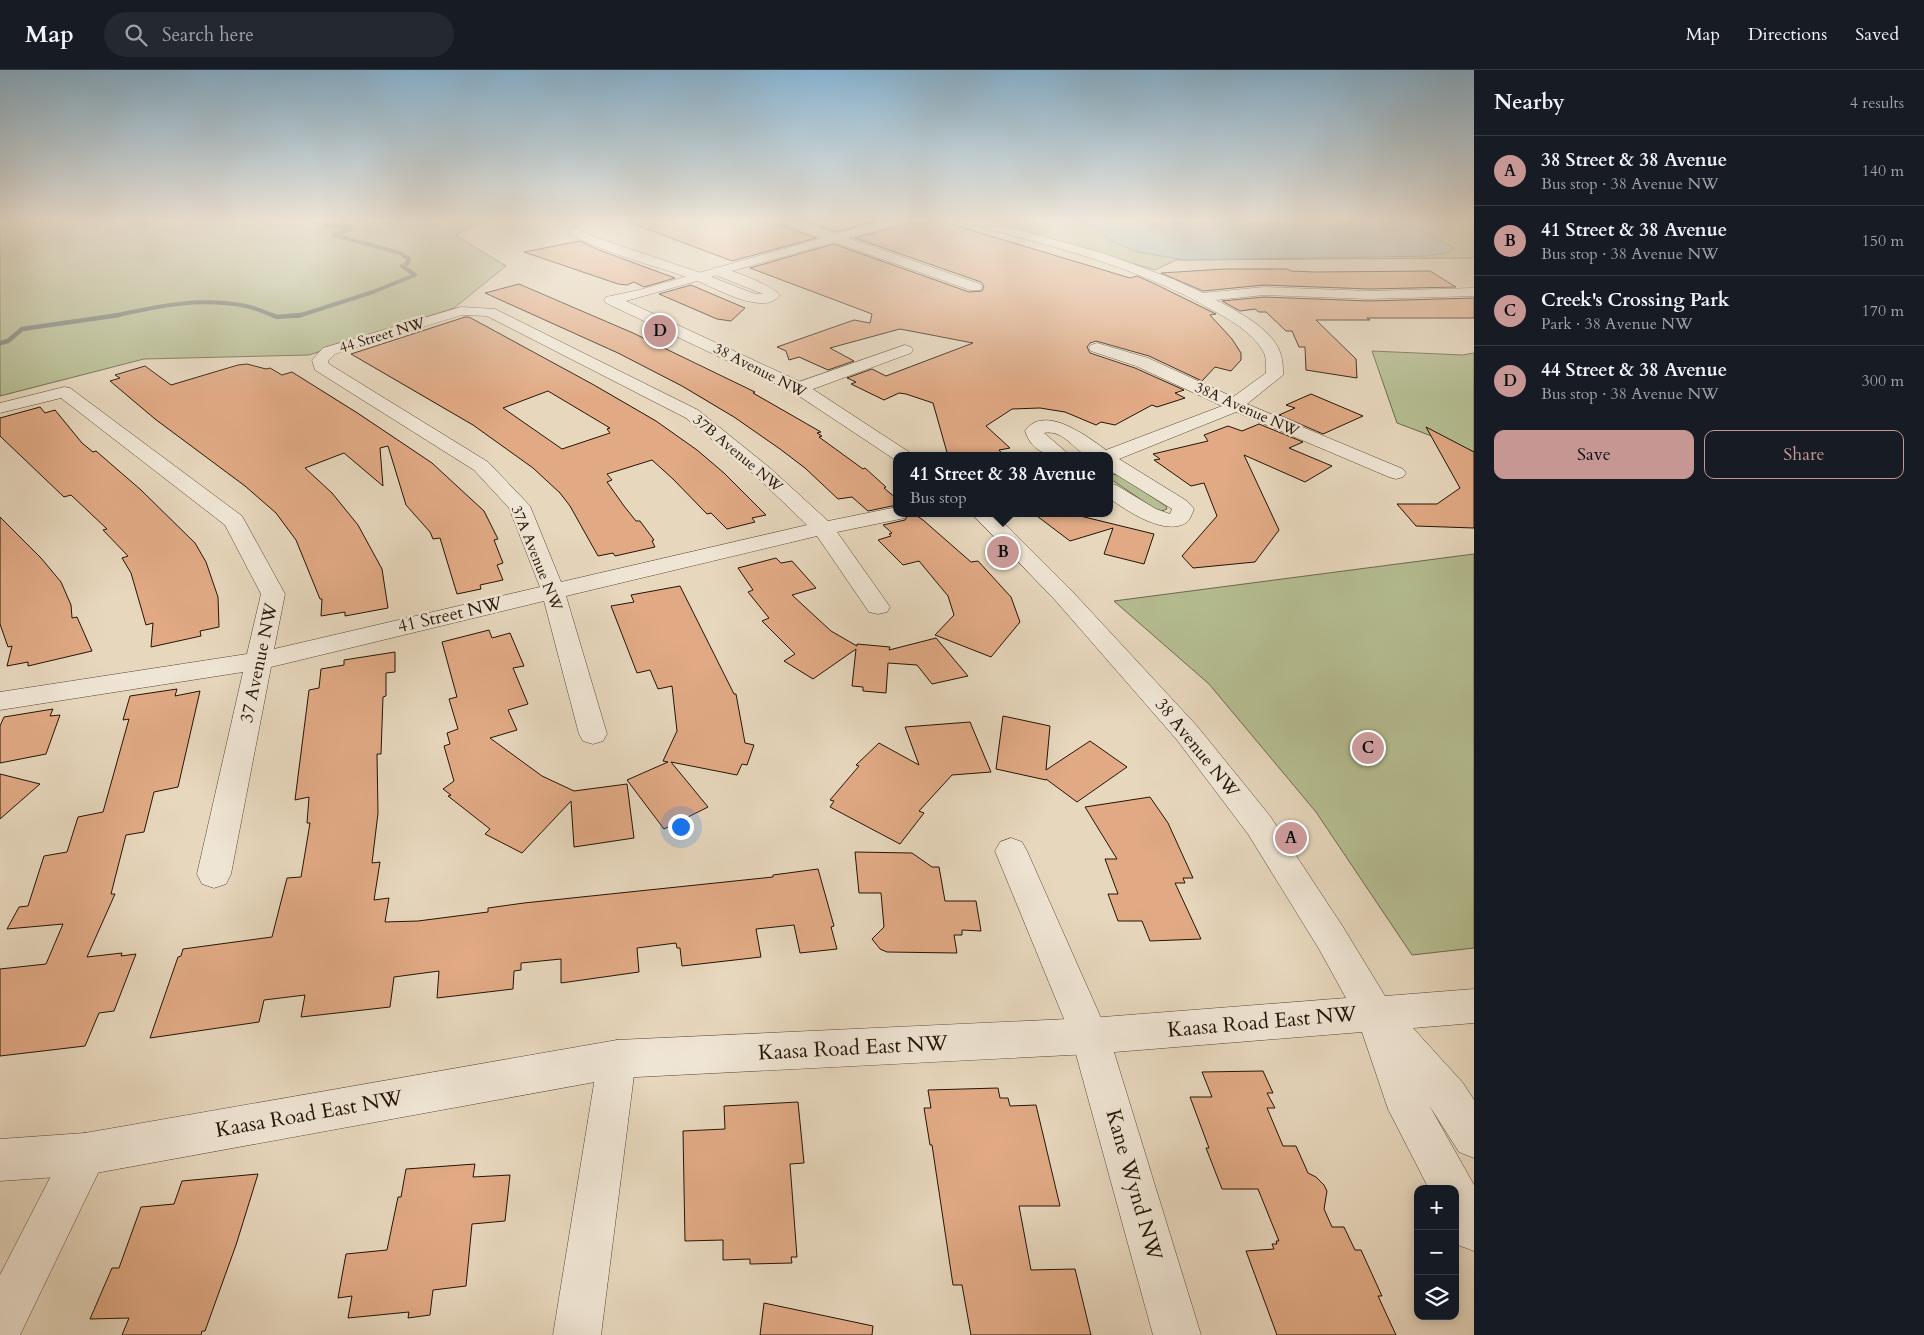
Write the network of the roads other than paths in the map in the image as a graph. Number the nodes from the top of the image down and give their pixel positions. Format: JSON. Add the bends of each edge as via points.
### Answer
{"nodes":[{"id":1,"x":695,"y":278,"type":"edge"},
{"id":2,"x":702,"y":278,"type":"edge"},
{"id":3,"x":734,"y":278,"type":"edge"},
{"id":4,"x":949,"y":278,"type":"edge"},
{"id":5,"x":1159,"y":278,"type":"edge"},
{"id":6,"x":975,"y":287,"type":"dead end"},
{"id":7,"x":1474,"y":292,"type":"edge"},
{"id":8,"x":1203,"y":297,"type":"junction"},
{"id":9,"x":477,"y":311,"type":"joint"},
{"id":10,"x":1098,"y":348,"type":"dead end"},
{"id":11,"x":905,"y":350,"type":"dead end"},
{"id":12,"x":320,"y":360,"type":"joint"},
{"id":13,"x":799,"y":388,"type":"junction"},
{"id":14,"x":1235,"y":404,"type":"junction"},
{"id":15,"x":0,"y":408,"type":"edge"},
{"id":16,"x":896,"y":452,"type":"edge"},
{"id":17,"x":1055,"y":452,"type":"edge"},
{"id":18,"x":1095,"y":452,"type":"edge"},
{"id":19,"x":1113,"y":454,"type":"edge"},
{"id":20,"x":1113,"y":464,"type":"edge"},
{"id":21,"x":1396,"y":473,"type":"dead end"},
{"id":22,"x":1113,"y":492,"type":"edge"},
{"id":23,"x":893,"y":514,"type":"edge"},
{"id":24,"x":986,"y":517,"type":"edge"},
{"id":25,"x":823,"y":528,"type":"junction"},
{"id":26,"x":553,"y":591,"type":"junction"},
{"id":27,"x":878,"y":607,"type":"dead end"},
{"id":28,"x":260,"y":661,"type":"junction"},
{"id":29,"x":0,"y":701,"type":"edge"},
{"id":30,"x":593,"y":734,"type":"dead end"},
{"id":31,"x":1011,"y":850,"type":"dead end"},
{"id":32,"x":214,"y":874,"type":"dead end"},
{"id":33,"x":1474,"y":1006,"type":"edge"},
{"id":34,"x":1374,"y":1012,"type":"junction"},
{"id":35,"x":1090,"y":1036,"type":"junction"},
{"id":36,"x":617,"y":1059,"type":"junction"},
{"id":37,"x":1474,"y":1137,"type":"edge"},
{"id":38,"x":84,"y":1154,"type":"junction"},
{"id":39,"x":0,"y":1160,"type":"edge"},
{"id":40,"x":1450,"y":1185,"type":"edge"},
{"id":41,"x":1459,"y":1201,"type":"edge"},
{"id":42,"x":1474,"y":1229,"type":"edge"},
{"id":43,"x":0,"y":1324,"type":"edge"},
{"id":44,"x":577,"y":1335,"type":"edge"},
{"id":45,"x":1178,"y":1335,"type":"edge"}],
"edges":[{"from":1,"to":13,"type":"street","name":"38 Avenue NW","via":[[611,300]]},
{"from":2,"to":3,"type":"street","via":[[753,298],[764,299],[773,295]]},
{"from":4,"to":6,"type":"street"},
{"from":5,"to":8,"type":"street"},
{"from":7,"to":8,"type":"street","via":[[1369,295],[1264,291]]},
{"from":8,"to":14,"type":"street","via":[[1244,323],[1272,353],[1275,375]]},
{"from":9,"to":12,"type":"street","name":"44 Street NW","via":[[461,311],[329,351]]},
{"from":9,"to":25,"type":"street","name":"37B Avenue NW","via":[[490,312],[692,414],[763,472]]},
{"from":10,"to":14,"type":"street","name":"38A Avenue NW","via":[[1142,362]]},
{"from":11,"to":13,"type":"street"},
{"from":12,"to":26,"type":"street","name":"37A Avenue NW","via":[[321,366],[481,466],[519,506]]},
{"from":13,"to":16,"type":"street","name":"38 Avenue NW"},
{"from":14,"to":19,"type":"street"},
{"from":14,"to":21,"type":"street","name":"38A Avenue NW"},
{"from":15,"to":28,"type":"street","name":"37 Avenue NW","via":[[64,392],[234,521],[273,594]]},
{"from":17,"to":18,"type":"street","via":[[1037,439],[1034,430],[1045,427],[1059,429]]},
{"from":20,"to":22,"type":"street","via":[[1180,506],[1182,513],[1173,519],[1158,518]]},
{"from":23,"to":25,"type":"street","name":"41 Street NW"},
{"from":24,"to":34,"type":"street","name":"38 Avenue NW","via":[[1063,595],[1187,733],[1259,824]]},
{"from":25,"to":26,"type":"street","name":"41 Street NW"},
{"from":25,"to":27,"type":"street","name":"37B Avenue NW"},
{"from":26,"to":28,"type":"street","name":"41 Street NW"},
{"from":26,"to":30,"type":"street","name":"37A Avenue NW"},
{"from":28,"to":29,"type":"street","name":"41 Street NW"},
{"from":28,"to":32,"type":"street","name":"37 Avenue NW"},
{"from":31,"to":35,"type":"street"},
{"from":33,"to":34,"type":"street","name":"Kaasa Road East NW"},
{"from":34,"to":35,"type":"street","name":"Kaasa Road East NW"},
{"from":34,"to":37,"type":"street","name":"38 Avenue NW","via":[[1449,1097]]},
{"from":34,"to":40,"type":"street","name":"38 Avenue NW","via":[[1402,1094]]},
{"from":35,"to":36,"type":"street","name":"Kaasa Road East NW"},
{"from":35,"to":45,"type":"street","name":"Kane Wynd NW"},
{"from":36,"to":38,"type":"street","name":"Kaasa Road East NW"},
{"from":36,"to":44,"type":"street"},
{"from":38,"to":39,"type":"street","name":"Kaasa Road East NW"},
{"from":38,"to":43,"type":"street"},
{"from":41,"to":42,"type":"street"}]}
